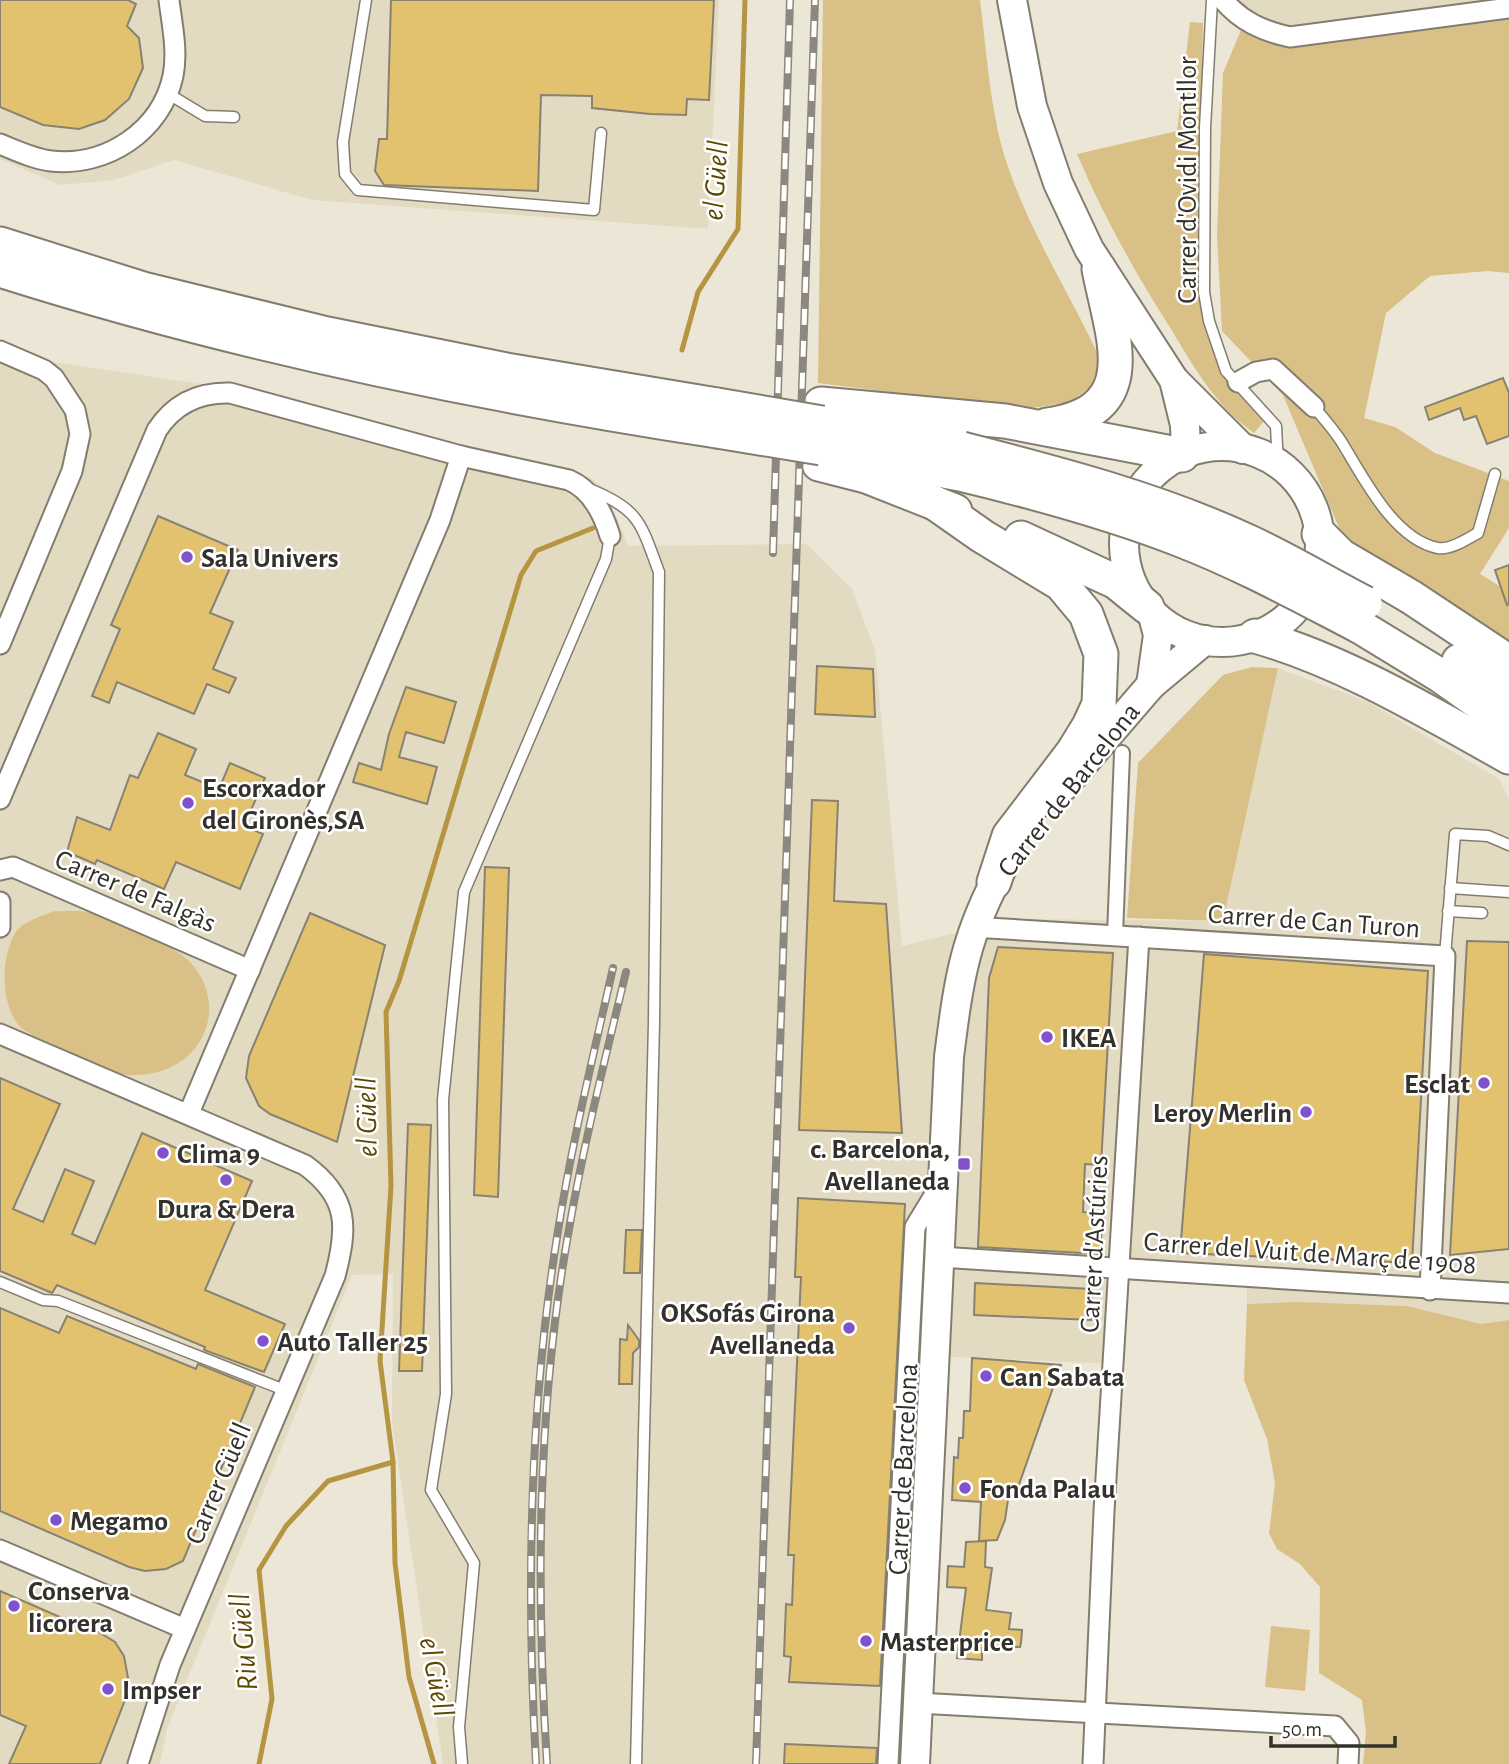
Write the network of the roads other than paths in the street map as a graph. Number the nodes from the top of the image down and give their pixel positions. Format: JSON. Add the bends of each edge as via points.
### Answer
{"nodes":[{"id":1,"x":169,"y":0,"type":"edge"},
{"id":2,"x":366,"y":0,"type":"edge"},
{"id":3,"x":1012,"y":0,"type":"edge"},
{"id":4,"x":1212,"y":0,"type":"edge"},
{"id":5,"x":1223,"y":0,"type":"edge"},
{"id":6,"x":1509,"y":8,"type":"edge"},
{"id":7,"x":167,"y":93,"type":"junction"},
{"id":8,"x":234,"y":117,"type":"dead end"},
{"id":9,"x":601,"y":133,"type":"dead end"},
{"id":10,"x":0,"y":144,"type":"edge"},
{"id":11,"x":5,"y":251,"type":"edge"},
{"id":12,"x":1099,"y":269,"type":"junction"},
{"id":13,"x":0,"y":280,"type":"edge"},
{"id":14,"x":56,"y":288,"type":"junction"},
{"id":15,"x":0,"y":351,"type":"edge"},
{"id":16,"x":1174,"y":380,"type":"junction"},
{"id":17,"x":1238,"y":383,"type":"junction"},
{"id":18,"x":596,"y":398,"type":"junction"},
{"id":19,"x":1314,"y":407,"type":"joint"},
{"id":20,"x":1038,"y":427,"type":"junction"},
{"id":21,"x":821,"y":435,"type":"junction"},
{"id":22,"x":1243,"y":449,"type":"junction"},
{"id":23,"x":1184,"y":454,"type":"junction"},
{"id":24,"x":461,"y":456,"type":"junction"},
{"id":25,"x":1278,"y":465,"type":"junction"},
{"id":26,"x":1495,"y":474,"type":"dead end"},
{"id":27,"x":582,"y":486,"type":"junction"},
{"id":28,"x":935,"y":503,"type":"junction"},
{"id":29,"x":1319,"y":534,"type":"junction"},
{"id":30,"x":610,"y":536,"type":"joint"},
{"id":31,"x":1149,"y":610,"type":"junction"},
{"id":32,"x":1362,"y":615,"type":"junction"},
{"id":33,"x":1255,"y":636,"type":"junction"},
{"id":34,"x":1205,"y":640,"type":"junction"},
{"id":35,"x":0,"y":644,"type":"edge"},
{"id":36,"x":1509,"y":662,"type":"edge"},
{"id":37,"x":1151,"y":685,"type":"junction"},
{"id":38,"x":1509,"y":695,"type":"edge"},
{"id":39,"x":1509,"y":724,"type":"edge"},
{"id":40,"x":1122,"y":753,"type":"dead end"},
{"id":41,"x":1509,"y":757,"type":"edge"},
{"id":42,"x":0,"y":799,"type":"edge"},
{"id":43,"x":1509,"y":845,"type":"edge"},
{"id":44,"x":0,"y":870,"type":"edge"},
{"id":45,"x":994,"y":882,"type":"junction"},
{"id":46,"x":1450,"y":888,"type":"junction"},
{"id":47,"x":1509,"y":892,"type":"edge"},
{"id":48,"x":0,"y":902,"type":"edge"},
{"id":49,"x":1448,"y":911,"type":"junction"},
{"id":50,"x":1482,"y":913,"type":"dead end"},
{"id":51,"x":0,"y":927,"type":"edge"},
{"id":52,"x":972,"y":928,"type":"junction"},
{"id":53,"x":1115,"y":936,"type":"junction"},
{"id":54,"x":1139,"y":937,"type":"junction"},
{"id":55,"x":1445,"y":956,"type":"junction"},
{"id":56,"x":250,"y":970,"type":"junction"},
{"id":57,"x":0,"y":1034,"type":"edge"},
{"id":58,"x":189,"y":1113,"type":"junction"},
{"id":59,"x":943,"y":1182,"type":"junction"},
{"id":60,"x":940,"y":1257,"type":"junction"},
{"id":61,"x":1118,"y":1268,"type":"junction"},
{"id":62,"x":0,"y":1282,"type":"edge"},
{"id":63,"x":1430,"y":1290,"type":"junction"},
{"id":64,"x":1509,"y":1293,"type":"edge"},
{"id":65,"x":286,"y":1391,"type":"junction"},
{"id":66,"x":0,"y":1550,"type":"edge"},
{"id":67,"x":185,"y":1629,"type":"junction"},
{"id":68,"x":918,"y":1703,"type":"junction"},
{"id":69,"x":1096,"y":1711,"type":"junction"},
{"id":70,"x":909,"y":1763,"type":"edge"},
{"id":71,"x":138,"y":1764,"type":"edge"},
{"id":72,"x":462,"y":1764,"type":"edge"},
{"id":73,"x":636,"y":1764,"type":"edge"},
{"id":74,"x":1093,"y":1764,"type":"edge"},
{"id":75,"x":1348,"y":1764,"type":"edge"}],
"edges":[{"from":1,"to":7,"type":"street","via":[[175,57]]},
{"from":2,"to":9,"type":"lane","via":[[343,142],[345,174],[358,190],[594,210]]},
{"from":3,"to":12,"type":"main road","via":[[1022,69],[1040,131],[1058,183]]},
{"from":4,"to":17,"type":"lane","name":"Carrer d'Ovidi Montllor","via":[[1204,292],[1218,351],[1226,371]]},
{"from":5,"to":6,"type":"street","via":[[1246,21],[1290,37]]},
{"from":7,"to":8,"type":"lane","via":[[205,116]]},
{"from":7,"to":10,"type":"street","via":[[148,125],[103,156],[49,161]]},
{"from":11,"to":14,"type":"highway"},
{"from":11,"to":18,"type":"highway","via":[[143,289]]},
{"from":12,"to":16,"type":"main road"},
{"from":12,"to":20,"type":"highway","via":[[1117,347],[1111,389],[1097,408],[1080,418]]},
{"from":13,"to":14,"type":"highway"},
{"from":14,"to":18,"type":"highway","via":[[141,314],[323,358]]},
{"from":15,"to":35,"type":"street","via":[[54,378],[75,410],[79,434],[76,459]]},
{"from":16,"to":22,"type":"main road"},
{"from":16,"to":23,"type":"main road","via":[[1185,425]]},
{"from":17,"to":19,"type":"street","via":[[1256,372],[1273,369]]},
{"from":17,"to":25,"type":"lane","name":"Carrer d'Ovidi Montllor","via":[[1276,426]]},
{"from":18,"to":21,"type":"highway","bridge":true},
{"from":19,"to":26,"type":"lane","via":[[1343,444],[1363,483],[1407,532],[1439,548],[1478,533]]},
{"from":20,"to":21,"type":"highway"},
{"from":20,"to":23,"type":"highway"},
{"from":21,"to":28,"type":"highway","via":[[866,476]]},
{"from":21,"to":32,"type":"highway","bridge":true,"via":[[961,461],[1183,541]]},
{"from":22,"to":23,"type":"main road","via":[[1218,447]]},
{"from":22,"to":25,"type":"main road"},
{"from":23,"to":31,"type":"main road","via":[[1144,486],[1128,519],[1127,567]]},
{"from":24,"to":27,"type":"street"},
{"from":24,"to":42,"type":"street","via":[[230,393],[196,397],[173,411],[157,430]]},
{"from":24,"to":56,"type":"street","via":[[440,520]]},
{"from":25,"to":29,"type":"main road","via":[[1308,497]]},
{"from":27,"to":30,"type":"street","via":[[604,515]]},
{"from":27,"to":73,"type":"lane","via":[[619,501],[641,523],[659,572],[654,1023]]},
{"from":28,"to":31,"type":"highway","via":[[1116,582]]},
{"from":28,"to":45,"type":"highway","via":[[1061,584],[1086,614],[1101,654],[1099,704],[1089,726],[1009,836]]},
{"from":29,"to":33,"type":"main road","via":[[1317,566],[1304,596],[1281,622]]},
{"from":29,"to":36,"type":"highway","via":[[1341,556]]},
{"from":30,"to":72,"type":"lane","via":[[606,559],[464,892],[443,1100],[446,1394],[431,1489],[474,1563],[459,1727]]},
{"from":31,"to":34,"type":"main road","via":[[1172,628]]},
{"from":31,"to":37,"type":"main road","name":"Carrer de Barcelona","via":[[1158,635]]},
{"from":32,"to":38,"type":"highway"},
{"from":32,"to":39,"type":"highway"},
{"from":33,"to":34,"type":"main road","via":[[1226,642]]},
{"from":33,"to":41,"type":"highway","via":[[1325,662]]},
{"from":34,"to":37,"type":"main road","name":"Carrer de Barcelona"},
{"from":37,"to":45,"type":"main road","name":"Carrer de Barcelona","via":[[1044,810]]},
{"from":40,"to":53,"type":"street"},
{"from":43,"to":46,"type":"lane","via":[[1488,836],[1455,834]]},
{"from":44,"to":56,"type":"street","name":"Carrer de Falgàs","via":[[13,867]]},
{"from":45,"to":52,"type":"main road","name":"Carrer de Barcelona"},
{"from":46,"to":47,"type":"lane"},
{"from":46,"to":49,"type":"lane"},
{"from":48,"to":51,"type":"street"},
{"from":49,"to":50,"type":"lane"},
{"from":49,"to":55,"type":"lane"},
{"from":52,"to":53,"type":"street","name":"Carrer de Can Turon"},
{"from":52,"to":59,"type":"main road","name":"Carrer de Barcelona","via":[[959,975],[949,1057]]},
{"from":53,"to":54,"type":"street","name":"Carrer de Can Turon"},
{"from":54,"to":55,"type":"street","name":"Carrer de Can Turon"},
{"from":54,"to":61,"type":"street","name":"Carrer d'Astúries"},
{"from":55,"to":63,"type":"street","name":"Carrer de Can Turon"},
{"from":56,"to":58,"type":"street"},
{"from":57,"to":58,"type":"street"},
{"from":58,"to":65,"type":"street","name":"Carrer Güell","via":[[304,1165],[320,1177],[338,1203],[344,1244]]},
{"from":59,"to":60,"type":"main road","name":"Carrer de Barcelona"},
{"from":59,"to":70,"type":"street","name":"Carrer de Barcelona","via":[[915,1227]]},
{"from":60,"to":61,"type":"street","name":"Carrer del Vuit de Març de 1908"},
{"from":60,"to":68,"type":"main road","name":"Carrer de Barcelona"},
{"from":61,"to":63,"type":"street","name":"Carrer del Vuit de Març de 1908"},
{"from":61,"to":69,"type":"street","name":"Carrer d'Astúries"},
{"from":62,"to":65,"type":"lane"},
{"from":63,"to":64,"type":"street","name":"Carrer del Vuit de Març de 1908"},
{"from":65,"to":67,"type":"street","name":"Carrer Güell"},
{"from":66,"to":67,"type":"street"},
{"from":67,"to":71,"type":"street","name":"Carrer Güell"},
{"from":68,"to":69,"type":"street"},
{"from":68,"to":70,"type":"main road","name":"Carrer de Barcelona"},
{"from":69,"to":74,"type":"street","name":"Carrer d'Astúries"},
{"from":69,"to":75,"type":"street","via":[[1335,1726],[1349,1743]]}]}
